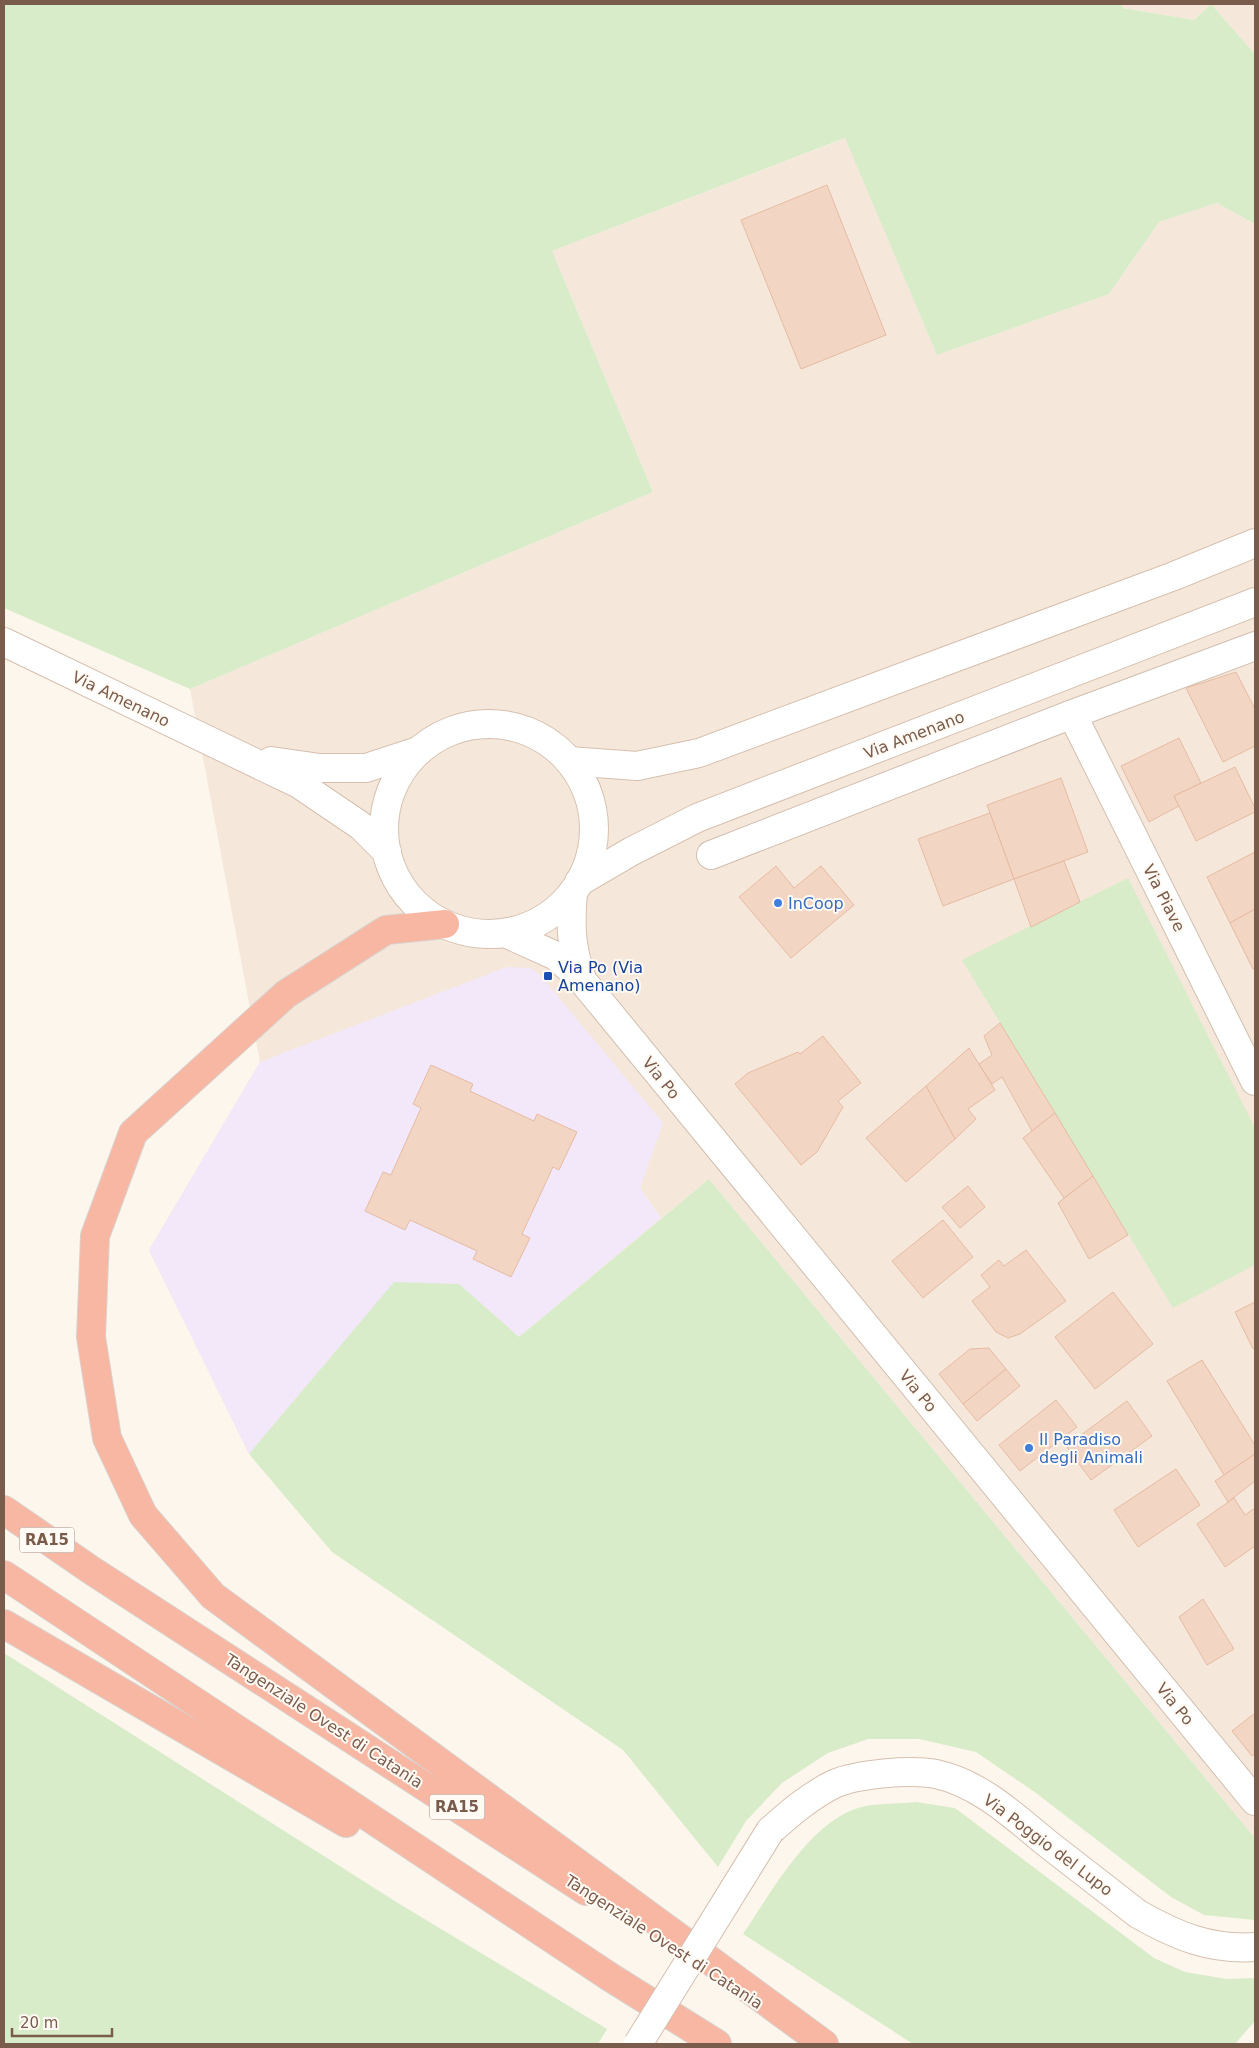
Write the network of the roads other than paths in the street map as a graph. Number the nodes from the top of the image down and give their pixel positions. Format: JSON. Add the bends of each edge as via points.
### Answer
{"nodes":[{"id":1,"x":1255,"y":543,"type":"edge"},
{"id":2,"x":1255,"y":602,"type":"edge"},
{"id":3,"x":4,"y":642,"type":"edge"},
{"id":4,"x":1255,"y":646,"type":"edge"},
{"id":5,"x":1070,"y":715,"type":"junction"},
{"id":6,"x":418,"y":751,"type":"junction"},
{"id":7,"x":238,"y":755,"type":"junction"},
{"id":8,"x":569,"y":761,"type":"junction"},
{"id":9,"x":387,"y":852,"type":"junction"},
{"id":10,"x":711,"y":855,"type":"dead end"},
{"id":11,"x":576,"y":887,"type":"junction"},
{"id":12,"x":445,"y":924,"type":"junction"},
{"id":13,"x":505,"y":933,"type":"junction"},
{"id":14,"x":582,"y":980,"type":"junction"},
{"id":15,"x":1255,"y":1081,"type":"edge"},
{"id":16,"x":4,"y":1510,"type":"edge"},
{"id":17,"x":4,"y":1575,"type":"edge"},
{"id":18,"x":4,"y":1624,"type":"edge"},
{"id":19,"x":1255,"y":1801,"type":"edge"},
{"id":20,"x":1255,"y":1947,"type":"edge"},
{"id":21,"x":610,"y":1977,"type":"junction"},
{"id":22,"x":638,"y":2044,"type":"edge"},
{"id":23,"x":717,"y":2044,"type":"edge"},
{"id":24,"x":824,"y":2044,"type":"edge"}],
"edges":[{"from":1,"to":8,"type":"street","via":[[699,753],[638,766]]},
{"from":2,"to":11,"type":"street","name":"Via Amenano","via":[[697,818],[632,851]]},
{"from":3,"to":7,"type":"street","name":"Via Amenano"},
{"from":4,"to":5,"type":"street"},
{"from":5,"to":10,"type":"street"},
{"from":5,"to":15,"type":"street","name":"Via Piave"},
{"from":6,"to":7,"type":"street","via":[[366,768],[320,768]]},
{"from":6,"to":8,"type":"street","via":[[441,735],[459,728],[496,724],[524,729],[540,737]]},
{"from":6,"to":9,"type":"street","via":[[392,788],[384,820]]},
{"from":7,"to":9,"type":"street","name":"Via Amenano","via":[[299,784],[361,826]]},
{"from":8,"to":11,"type":"street","via":[[583,782],[592,807],[594,833],[590,858]]},
{"from":9,"to":12,"type":"street","via":[[399,883],[420,908]]},
{"from":11,"to":13,"type":"street","via":[[559,907],[534,924]]},
{"from":11,"to":14,"type":"street","via":[[570,927]]},
{"from":12,"to":13,"type":"street","via":[[475,933]]},
{"from":12,"to":24,"type":"highway","via":[[386,930],[286,994],[133,1133],[95,1236],[90,1336],[107,1438],[143,1515],[213,1596]]},
{"from":13,"to":14,"type":"street","via":[[556,956]]},
{"from":14,"to":19,"type":"street","name":"Via Po"},
{"from":16,"to":24,"type":"highway","name":"Tangenziale Ovest di Catania","number":"RA15","via":[[108,1581]]},
{"from":17,"to":21,"type":"highway"},
{"from":18,"to":21,"type":"highway"},
{"from":20,"to":22,"type":"street","name":"Via Poggio del Lupo","bridge":true,"via":[[1234,1949],[1198,1943],[1162,1928],[1138,1914],[1006,1810],[969,1787],[936,1774],[870,1775],[835,1784],[803,1802],[770,1831]]},
{"from":21,"to":23,"type":"highway"}]}
